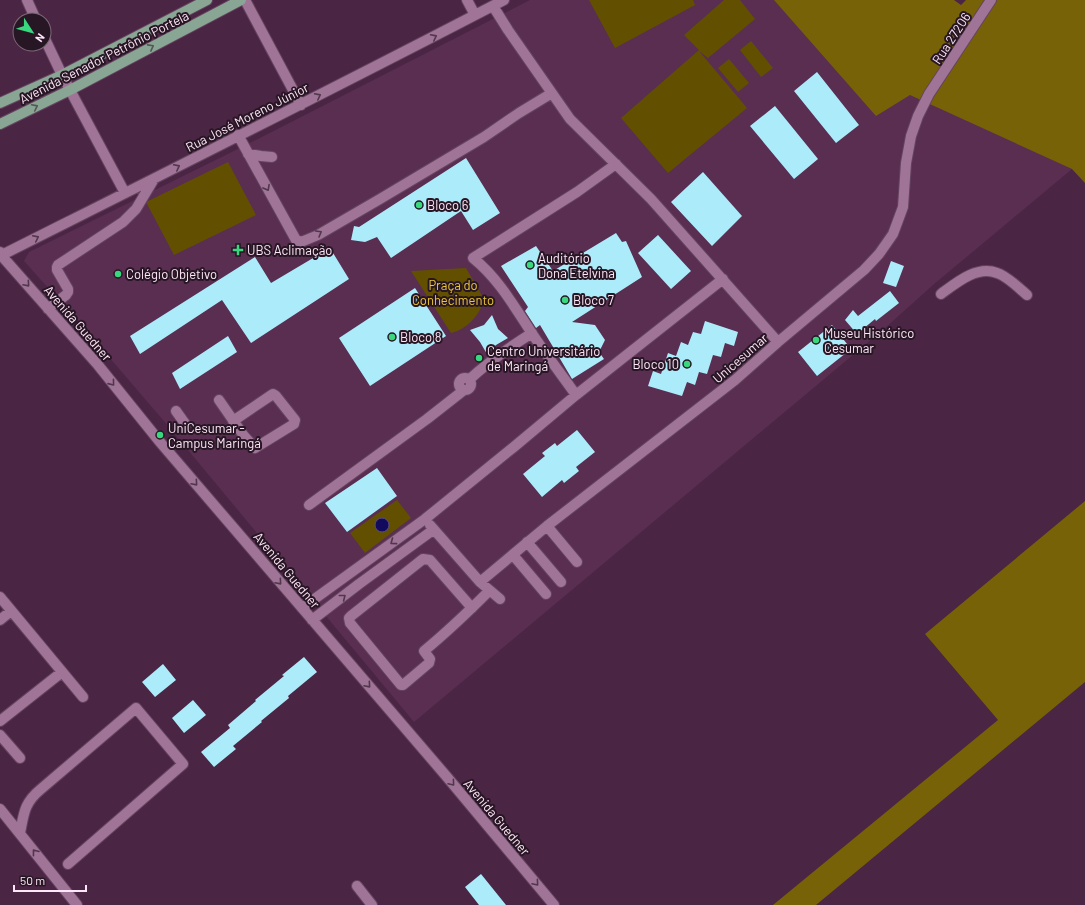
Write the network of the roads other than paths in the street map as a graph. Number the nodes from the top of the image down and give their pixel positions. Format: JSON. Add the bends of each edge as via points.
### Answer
{"nodes":[{"id":1,"x":27,"y":0,"type":"edge"},
{"id":2,"x":207,"y":0,"type":"edge"},
{"id":3,"x":241,"y":0,"type":"edge"},
{"id":4,"x":245,"y":0,"type":"edge"},
{"id":5,"x":467,"y":0,"type":"edge"},
{"id":6,"x":504,"y":0,"type":"edge"},
{"id":7,"x":991,"y":0,"type":"edge"},
{"id":8,"x":493,"y":6,"type":"junction"},
{"id":9,"x":32,"y":12,"type":"edge"},
{"id":10,"x":475,"y":15,"type":"junction"},
{"id":11,"x":51,"y":52,"type":"edge"},
{"id":12,"x":62,"y":74,"type":"junction"},
{"id":13,"x":70,"y":90,"type":"junction"},
{"id":14,"x":930,"y":92,"type":"joint"},
{"id":15,"x":552,"y":93,"type":"junction"},
{"id":16,"x":0,"y":103,"type":"edge"},
{"id":17,"x":301,"y":105,"type":"junction"},
{"id":18,"x":0,"y":124,"type":"edge"},
{"id":19,"x":238,"y":135,"type":"junction"},
{"id":20,"x":248,"y":154,"type":"junction"},
{"id":21,"x":272,"y":157,"type":"dead end"},
{"id":22,"x":616,"y":164,"type":"junction"},
{"id":23,"x":154,"y":179,"type":"junction"},
{"id":24,"x":125,"y":194,"type":"junction"},
{"id":25,"x":0,"y":254,"type":"edge"},
{"id":26,"x":723,"y":279,"type":"junction"},
{"id":27,"x":941,"y":294,"type":"dead end"},
{"id":28,"x":1027,"y":295,"type":"dead end"},
{"id":29,"x":48,"y":309,"type":"junction"},
{"id":30,"x":532,"y":333,"type":"junction"},
{"id":31,"x":778,"y":342,"type":"junction"},
{"id":32,"x":576,"y":395,"type":"junction"},
{"id":33,"x":219,"y":400,"type":"dead end"},
{"id":34,"x":176,"y":411,"type":"dead end"},
{"id":35,"x":233,"y":421,"type":"junction"},
{"id":36,"x":186,"y":425,"type":"dead end"},
{"id":37,"x":309,"y":505,"type":"dead end"},
{"id":38,"x":425,"y":519,"type":"junction"},
{"id":39,"x":547,"y":526,"type":"junction"},
{"id":40,"x":433,"y":530,"type":"junction"},
{"id":41,"x":528,"y":542,"type":"junction"},
{"id":42,"x":513,"y":555,"type":"junction"},
{"id":43,"x":577,"y":562,"type":"dead end"},
{"id":44,"x":350,"y":573,"type":"junction"},
{"id":45,"x":480,"y":582,"type":"junction"},
{"id":46,"x":561,"y":582,"type":"dead end"},
{"id":47,"x":359,"y":584,"type":"junction"},
{"id":48,"x":490,"y":591,"type":"junction"},
{"id":49,"x":546,"y":594,"type":"dead end"},
{"id":50,"x":0,"y":597,"type":"edge"},
{"id":51,"x":500,"y":599,"type":"dead end"},
{"id":52,"x":302,"y":608,"type":"junction"},
{"id":53,"x":472,"y":608,"type":"junction"},
{"id":54,"x":11,"y":611,"type":"junction"},
{"id":55,"x":0,"y":620,"type":"edge"},
{"id":56,"x":312,"y":620,"type":"junction"},
{"id":57,"x":62,"y":672,"type":"junction"},
{"id":58,"x":83,"y":697,"type":"dead end"},
{"id":59,"x":0,"y":721,"type":"edge"},
{"id":60,"x":0,"y":735,"type":"edge"},
{"id":61,"x":20,"y":758,"type":"dead end"},
{"id":62,"x":0,"y":809,"type":"edge"},
{"id":63,"x":20,"y":833,"type":"junction"},
{"id":64,"x":68,"y":864,"type":"dead end"},
{"id":65,"x":356,"y":886,"type":"dead end"},
{"id":66,"x":77,"y":905,"type":"edge"},
{"id":67,"x":372,"y":905,"type":"edge"},
{"id":68,"x":554,"y":905,"type":"edge"}],
"edges":[{"from":1,"to":9,"type":"street"},
{"from":2,"to":12,"type":"main road","name":"Avenida Senador Petrônio Portela"},
{"from":13,"to":3,"type":"main road","name":"Avenida Senador Petrônio Portela","one_way":true},
{"from":4,"to":17,"type":"street"},
{"from":5,"to":10,"type":"street"},
{"from":6,"to":8,"type":"street","name":"Rua José Moreno Júnior"},
{"from":7,"to":14,"type":"street","name":"Rua 27206"},
{"from":8,"to":10,"type":"street","name":"Rua José Moreno Júnior"},
{"from":8,"to":15,"type":"street"},
{"from":17,"to":10,"type":"street","name":"Rua José Moreno Júnior","one_way":true},
{"from":11,"to":12,"type":"street"},
{"from":12,"to":13,"type":"street"},
{"from":12,"to":16,"type":"main road","name":"Avenida Senador Petrônio Portela"},
{"from":18,"to":13,"type":"main road","name":"Avenida Senador Petrônio Portela","one_way":true},
{"from":13,"to":24,"type":"street"},
{"from":14,"to":31,"type":"street","name":"Unicesumar","via":[[911,136],[902,207],[893,234],[880,254],[864,270]]},
{"from":20,"to":15,"type":"street","one_way":true,"via":[[296,240],[301,242],[380,199]]},
{"from":15,"to":22,"type":"street","via":[[570,118]]},
{"from":17,"to":19,"type":"street","name":"Rua José Moreno Júnior"},
{"from":19,"to":20,"type":"street"},
{"from":23,"to":19,"type":"street","name":"Rua José Moreno Júnior","one_way":true},
{"from":20,"to":21,"type":"street"},
{"from":22,"to":26,"type":"street"},
{"from":22,"to":30,"type":"street","via":[[577,192],[472,258],[507,295]]},
{"from":23,"to":24,"type":"street","name":"Rua José Moreno Júnior"},
{"from":23,"to":29,"type":"street","via":[[136,209],[123,222],[58,265],[57,270],[68,292]]},
{"from":25,"to":24,"type":"street","name":"Rua José Moreno Júnior","one_way":true},
{"from":25,"to":29,"type":"street","name":"Avenida Guedner","one_way":true},
{"from":26,"to":31,"type":"street"},
{"from":26,"to":32,"type":"street"},
{"from":27,"to":28,"type":"street","via":[[964,278],[978,272],[990,271],[998,273]]},
{"from":29,"to":52,"type":"street","name":"Avenida Guedner","one_way":true},
{"from":30,"to":32,"type":"street"},
{"from":30,"to":37,"type":"street","via":[[505,350],[470,379],[465,377],[460,380],[460,386],[464,390]]},
{"from":31,"to":39,"type":"street","name":"Unicesumar","via":[[697,411]]},
{"from":32,"to":38,"type":"street"},
{"from":33,"to":35,"type":"street"},
{"from":34,"to":36,"type":"street"},
{"from":35,"to":35,"type":"street","via":[[255,448],[295,422],[273,394]]},
{"from":38,"to":40,"type":"street"},
{"from":38,"to":44,"type":"street","one_way":true},
{"from":39,"to":41,"type":"street","name":"Unicesumar"},
{"from":39,"to":43,"type":"street"},
{"from":40,"to":45,"type":"street"},
{"from":40,"to":47,"type":"street"},
{"from":41,"to":42,"type":"street","name":"Unicesumar"},
{"from":41,"to":46,"type":"street"},
{"from":42,"to":45,"type":"street","name":"Unicesumar"},
{"from":42,"to":49,"type":"street"},
{"from":44,"to":47,"type":"street"},
{"from":44,"to":52,"type":"street"},
{"from":45,"to":48,"type":"street"},
{"from":56,"to":47,"type":"street","one_way":true},
{"from":48,"to":51,"type":"street"},
{"from":48,"to":53,"type":"street"},
{"from":50,"to":54,"type":"street"},
{"from":52,"to":56,"type":"street","name":"Avenida Guedner"},
{"from":53,"to":53,"type":"street","via":[[430,560],[423,559],[351,616],[349,621],[403,685],[430,664],[430,659],[424,651]]},
{"from":54,"to":55,"type":"street"},
{"from":54,"to":57,"type":"street"},
{"from":56,"to":68,"type":"street","name":"Avenida Guedner","one_way":true},
{"from":57,"to":58,"type":"street"},
{"from":57,"to":59,"type":"street"},
{"from":60,"to":61,"type":"street"},
{"from":62,"to":63,"type":"street"},
{"from":63,"to":64,"type":"street","via":[[26,807],[35,793],[136,708],[184,764]]},
{"from":66,"to":63,"type":"street","one_way":true},
{"from":65,"to":67,"type":"street"}]}
